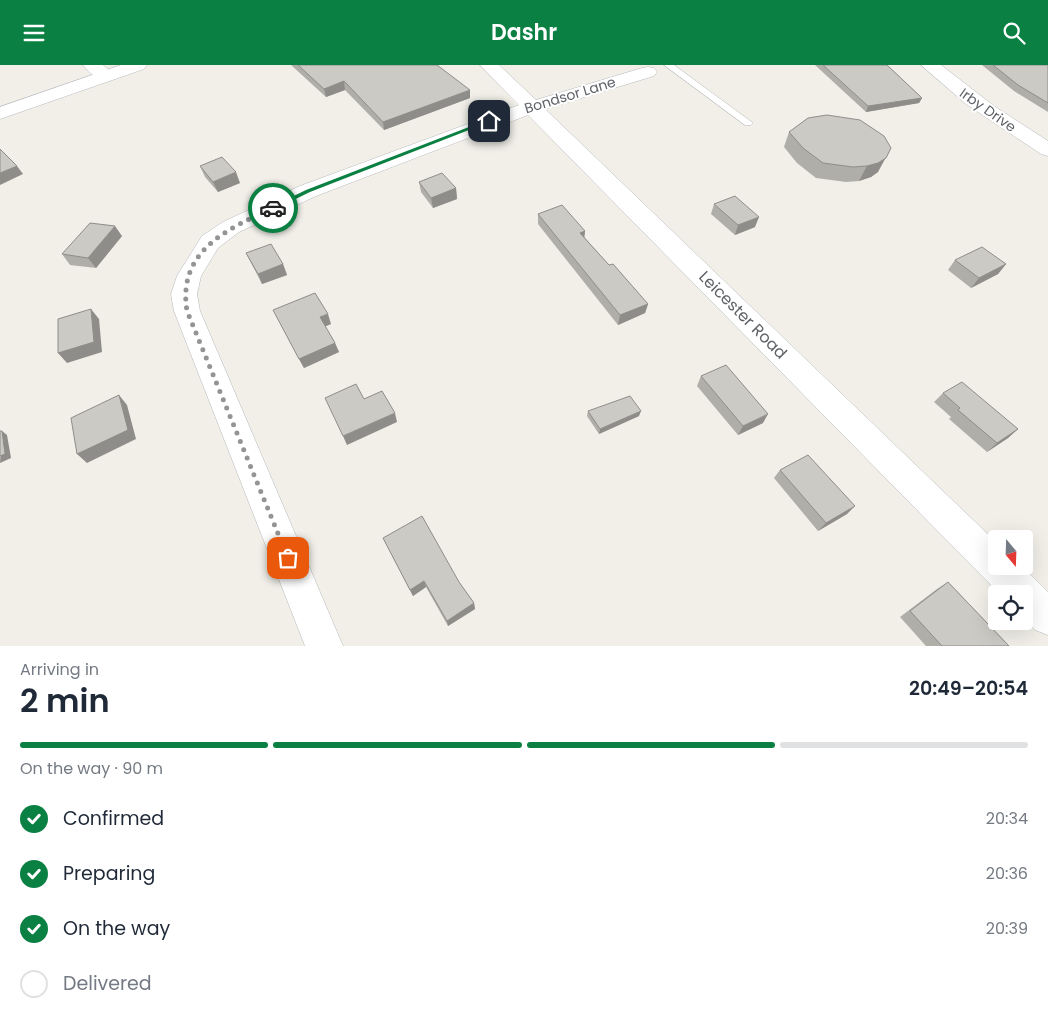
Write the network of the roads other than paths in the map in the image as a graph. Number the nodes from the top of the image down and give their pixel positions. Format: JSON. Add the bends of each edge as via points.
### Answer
{"nodes":[{"id":1,"x":138,"y":65,"type":"edge"},
{"id":2,"x":489,"y":65,"type":"edge"},
{"id":3,"x":668,"y":65,"type":"edge"},
{"id":4,"x":930,"y":65,"type":"edge"},
{"id":5,"x":98,"y":70,"type":"edge"},
{"id":6,"x":648,"y":72,"type":"dead end"},
{"id":7,"x":532,"y":107,"type":"junction"},
{"id":8,"x":0,"y":113,"type":"edge"},
{"id":9,"x":748,"y":123,"type":"dead end"},
{"id":10,"x":1048,"y":151,"type":"edge"},
{"id":11,"x":988,"y":558,"type":"edge"},
{"id":12,"x":1005,"y":575,"type":"edge"},
{"id":13,"x":1048,"y":617,"type":"edge"},
{"id":14,"x":324,"y":646,"type":"edge"}],
"edges":[{"from":1,"to":5,"type":"street"},
{"from":2,"to":7,"type":"street","name":"Leicester Road"},
{"from":3,"to":9,"type":"lane"},
{"from":4,"to":10,"type":"street","name":"Irby Drive","via":[[946,80]]},
{"from":5,"to":8,"type":"street"},
{"from":6,"to":7,"type":"street","name":"Bondsor Lane"},
{"from":7,"to":11,"type":"street","name":"Leicester Road"},
{"from":7,"to":14,"type":"street","name":"Bondsor Lane","via":[[308,191],[231,227],[210,241],[189,277],[184,294],[187,311]]},
{"from":12,"to":13,"type":"street","name":"Leicester Road"}]}
